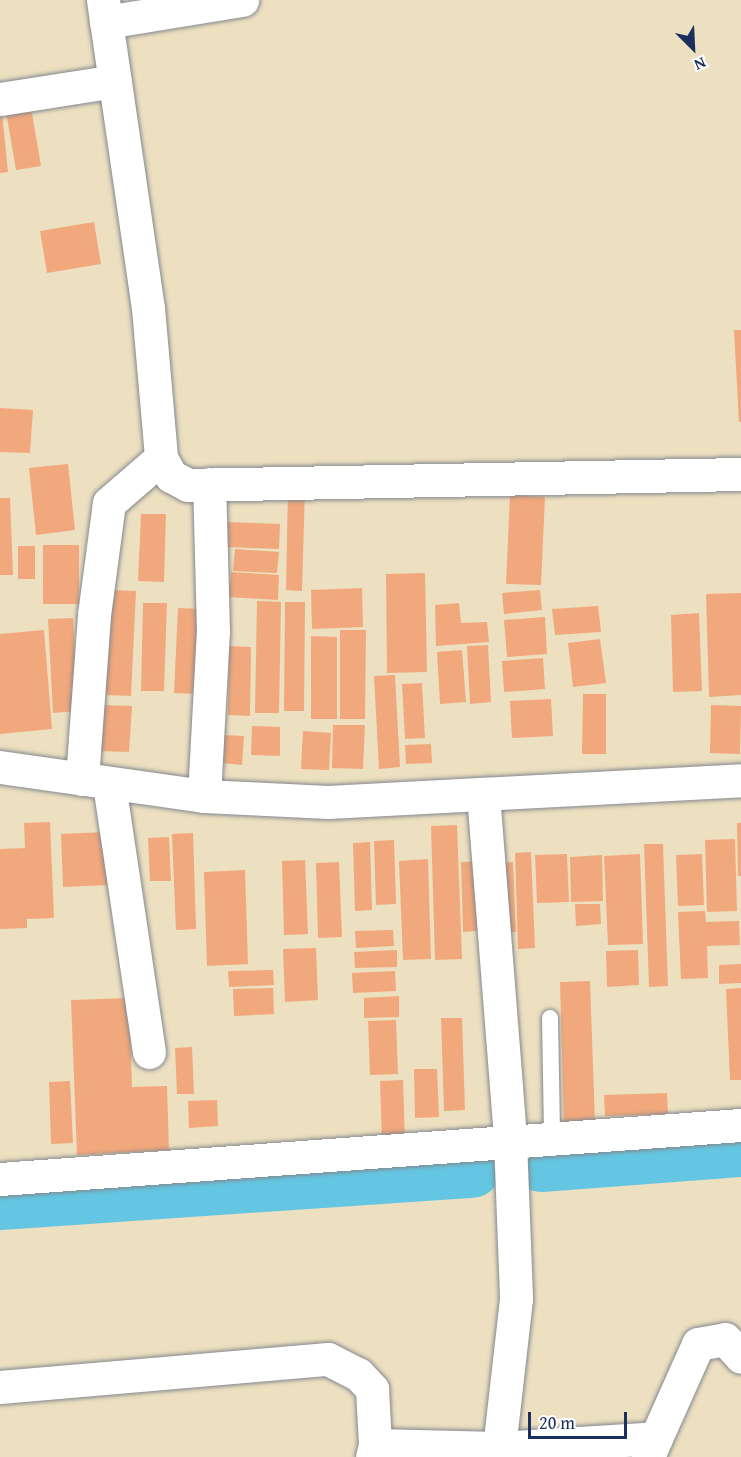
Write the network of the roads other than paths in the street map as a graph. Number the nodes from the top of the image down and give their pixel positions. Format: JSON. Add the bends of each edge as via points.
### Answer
{"nodes":[{"id":1,"x":242,"y":0,"type":"edge"},
{"id":2,"x":105,"y":11,"type":"edge"},
{"id":3,"x":115,"y":81,"type":"junction"},
{"id":4,"x":0,"y":99,"type":"edge"},
{"id":5,"x":161,"y":458,"type":"junction"},
{"id":6,"x":741,"y":474,"type":"edge"},
{"id":7,"x":209,"y":484,"type":"junction"},
{"id":8,"x":0,"y":767,"type":"edge"},
{"id":9,"x":741,"y":780,"type":"edge"},
{"id":10,"x":96,"y":781,"type":"junction"},
{"id":11,"x":483,"y":794,"type":"junction"},
{"id":12,"x":204,"y":796,"type":"junction"},
{"id":13,"x":550,"y":1018,"type":"dead end"},
{"id":14,"x":149,"y":1052,"type":"dead end"},
{"id":15,"x":741,"y":1125,"type":"edge"},
{"id":16,"x":552,"y":1137,"type":"junction"},
{"id":17,"x":510,"y":1140,"type":"junction"},
{"id":18,"x":0,"y":1179,"type":"edge"},
{"id":19,"x":736,"y":1344,"type":"edge"},
{"id":20,"x":0,"y":1387,"type":"edge"},
{"id":21,"x":652,"y":1447,"type":"edge"},
{"id":22,"x":374,"y":1451,"type":"edge"},
{"id":23,"x":499,"y":1453,"type":"edge"}],
"edges":[{"from":1,"to":2,"type":"street"},
{"from":2,"to":3,"type":"street"},
{"from":3,"to":4,"type":"street"},
{"from":3,"to":5,"type":"street","via":[[148,308]]},
{"from":5,"to":7,"type":"street","via":[[171,476],[188,485]]},
{"from":5,"to":10,"type":"street","via":[[110,503],[94,615]]},
{"from":6,"to":7,"type":"street"},
{"from":7,"to":12,"type":"street","via":[[213,632]]},
{"from":8,"to":10,"type":"street"},
{"from":9,"to":11,"type":"street"},
{"from":10,"to":12,"type":"street"},
{"from":10,"to":14,"type":"street"},
{"from":11,"to":12,"type":"street","via":[[328,802]]},
{"from":11,"to":17,"type":"street"},
{"from":13,"to":16,"type":"lane"},
{"from":15,"to":16,"type":"street"},
{"from":16,"to":17,"type":"street"},
{"from":17,"to":18,"type":"street"},
{"from":17,"to":23,"type":"street","via":[[516,1299]]},
{"from":19,"to":21,"type":"street","via":[[698,1344]]},
{"from":20,"to":22,"type":"street","via":[[328,1359],[358,1374],[372,1389]]},
{"from":21,"to":23,"type":"street"},
{"from":22,"to":23,"type":"street"}]}
